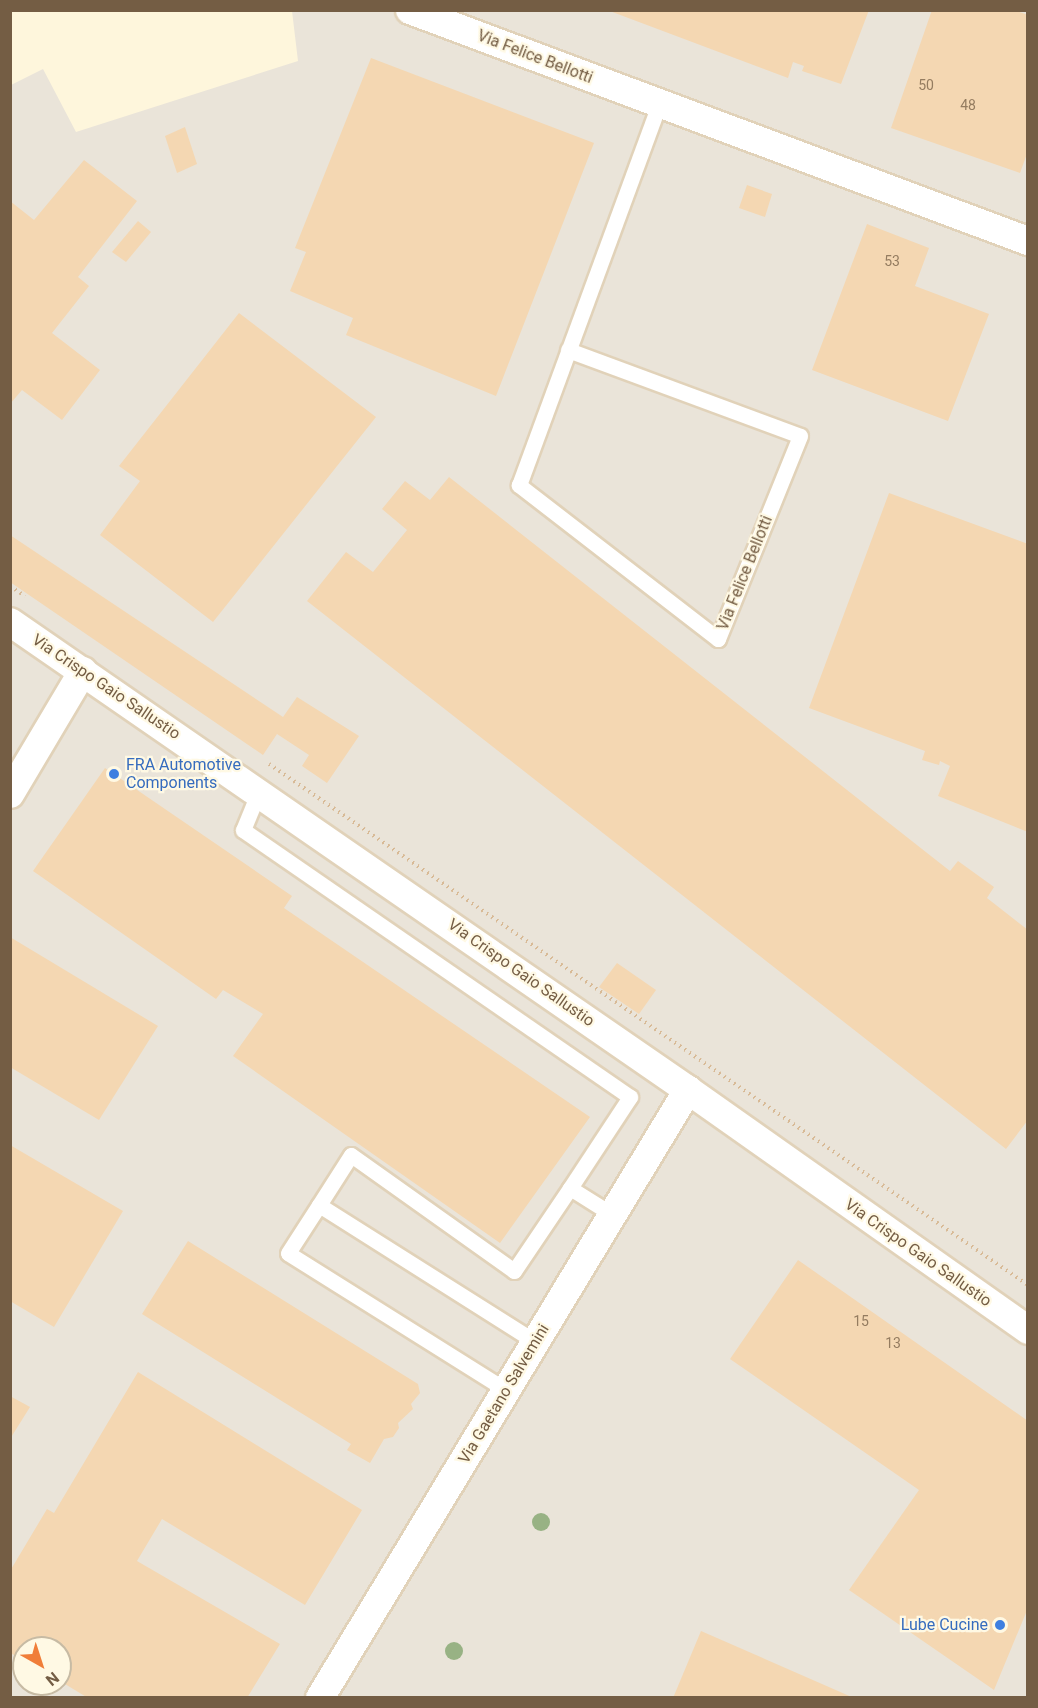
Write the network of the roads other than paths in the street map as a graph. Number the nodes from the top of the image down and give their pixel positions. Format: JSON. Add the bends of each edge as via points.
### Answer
{"nodes":[{"id":1,"x":410,"y":10,"type":"edge"},
{"id":2,"x":659,"y":104,"type":"junction"},
{"id":3,"x":1028,"y":241,"type":"edge"},
{"id":4,"x":568,"y":351,"type":"junction"},
{"id":5,"x":10,"y":622,"type":"edge"},
{"id":6,"x":83,"y":671,"type":"junction"},
{"id":7,"x":259,"y":791,"type":"junction"},
{"id":8,"x":10,"y":794,"type":"edge"},
{"id":9,"x":688,"y":1090,"type":"junction"},
{"id":10,"x":570,"y":1188,"type":"junction"},
{"id":11,"x":319,"y":1205,"type":"junction"},
{"id":12,"x":613,"y":1215,"type":"junction"},
{"id":13,"x":1028,"y":1330,"type":"edge"},
{"id":14,"x":536,"y":1342,"type":"junction"},
{"id":15,"x":506,"y":1390,"type":"junction"},
{"id":16,"x":320,"y":1698,"type":"edge"}],
"edges":[{"from":1,"to":2,"type":"street","name":"Via Felice Bellotti"},
{"from":2,"to":3,"type":"street","name":"Via Felice Bellotti"},
{"from":2,"to":4,"type":"lane","name":"Via Felice Bellotti"},
{"from":4,"to":4,"type":"lane","name":"Via Felice Bellotti","via":[[519,485],[718,639],[800,436]]},
{"from":5,"to":6,"type":"street","name":"Via Crispo Gaio Sallustio"},
{"from":6,"to":7,"type":"street","name":"Via Crispo Gaio Sallustio"},
{"from":6,"to":8,"type":"street"},
{"from":7,"to":9,"type":"street","name":"Via Crispo Gaio Sallustio"},
{"from":7,"to":10,"type":"lane","via":[[243,830],[630,1097]]},
{"from":9,"to":12,"type":"street","name":"Via Gaetano Salvemini"},
{"from":9,"to":13,"type":"street","name":"Via Crispo Gaio Sallustio"},
{"from":10,"to":11,"type":"lane","via":[[514,1271],[351,1155]]},
{"from":10,"to":12,"type":"lane"},
{"from":11,"to":14,"type":"lane"},
{"from":11,"to":15,"type":"lane","via":[[288,1253]]},
{"from":12,"to":14,"type":"street","name":"Via Gaetano Salvemini"},
{"from":14,"to":15,"type":"street","name":"Via Gaetano Salvemini"},
{"from":15,"to":16,"type":"street","name":"Via Gaetano Salvemini"}]}
